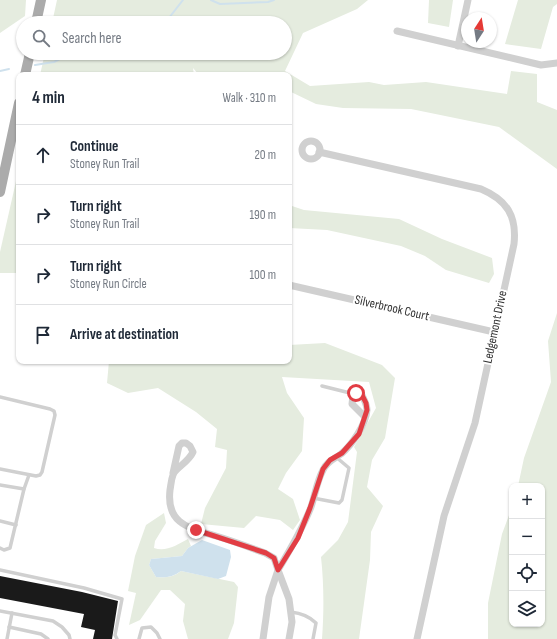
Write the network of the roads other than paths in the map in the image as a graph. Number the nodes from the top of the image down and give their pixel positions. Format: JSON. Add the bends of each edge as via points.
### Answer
{"nodes":[{"id":1,"x":41,"y":0,"type":"edge"},
{"id":2,"x":468,"y":0,"type":"edge"},
{"id":3,"x":38,"y":16,"type":"edge"},
{"id":4,"x":397,"y":31,"type":"dead end"},
{"id":5,"x":458,"y":46,"type":"junction"},
{"id":6,"x":28,"y":60,"type":"edge"},
{"id":7,"x":557,"y":63,"type":"edge"},
{"id":8,"x":26,"y":72,"type":"edge"},
{"id":9,"x":16,"y":117,"type":"edge"},
{"id":10,"x":319,"y":152,"type":"dead end"},
{"id":11,"x":0,"y":192,"type":"edge"},
{"id":12,"x":292,"y":286,"type":"edge"},
{"id":13,"x":494,"y":332,"type":"junction"},
{"id":14,"x":322,"y":386,"type":"dead end"},
{"id":15,"x":355,"y":394,"type":"junction"},
{"id":16,"x":0,"y":397,"type":"edge"},
{"id":17,"x":365,"y":417,"type":"junction"},
{"id":18,"x":336,"y":457,"type":"junction"},
{"id":19,"x":0,"y":469,"type":"edge"},
{"id":20,"x":173,"y":473,"type":"dead end"},
{"id":21,"x":29,"y":475,"type":"junction"},
{"id":22,"x":0,"y":485,"type":"edge"},
{"id":23,"x":24,"y":489,"type":"junction"},
{"id":24,"x":313,"y":498,"type":"junction"},
{"id":25,"x":0,"y":521,"type":"edge"},
{"id":26,"x":16,"y":525,"type":"junction"},
{"id":27,"x":0,"y":548,"type":"edge"},
{"id":28,"x":0,"y":570,"type":"edge"},
{"id":29,"x":278,"y":570,"type":"junction"},
{"id":30,"x":0,"y":611,"type":"edge"},
{"id":31,"x":291,"y":612,"type":"junction"},
{"id":32,"x":12,"y":613,"type":"junction"},
{"id":33,"x":9,"y":627,"type":"junction"},
{"id":34,"x":7,"y":639,"type":"edge"},
{"id":35,"x":48,"y":639,"type":"edge"},
{"id":36,"x":70,"y":639,"type":"edge"},
{"id":37,"x":117,"y":639,"type":"edge"},
{"id":38,"x":139,"y":639,"type":"edge"},
{"id":39,"x":160,"y":639,"type":"edge"},
{"id":40,"x":263,"y":639,"type":"edge"},
{"id":41,"x":289,"y":639,"type":"edge"},
{"id":42,"x":313,"y":639,"type":"edge"},
{"id":43,"x":417,"y":639,"type":"edge"}],
"edges":[{"from":1,"to":3,"type":"main road"},
{"from":2,"to":5,"type":"street"},
{"from":4,"to":5,"type":"street"},
{"from":5,"to":7,"type":"street","via":[[542,65]]},
{"from":6,"to":8,"type":"main road"},
{"from":9,"to":11,"type":"main road"},
{"from":10,"to":13,"type":"street","name":"Ledgemont Drive","via":[[481,189],[500,200],[508,210],[515,232]]},
{"from":12,"to":13,"type":"street","name":"Silverbrook Court"},
{"from":13,"to":43,"type":"street","name":"Ledgemont Drive","via":[[475,423],[444,516]]},
{"from":14,"to":15,"type":"lane"},
{"from":15,"to":17,"type":"street","via":[[352,404]]},
{"from":15,"to":17,"type":"street","via":[[362,395],[366,403]]},
{"from":16,"to":21,"type":"lane","via":[[54,411],[42,472],[36,476]]},
{"from":17,"to":18,"type":"street","via":[[359,434]]},
{"from":18,"to":24,"type":"street","via":[[323,469]]},
{"from":18,"to":24,"type":"lane","via":[[349,468],[342,500],[339,503]]},
{"from":19,"to":21,"type":"lane"},
{"from":20,"to":29,"type":"street","via":[[169,502],[174,516],[196,530],[266,553],[274,558]]},
{"from":21,"to":23,"type":"lane"},
{"from":22,"to":23,"type":"lane"},
{"from":23,"to":26,"type":"lane"},
{"from":24,"to":29,"type":"street","via":[[298,538]]},
{"from":25,"to":26,"type":"lane"},
{"from":26,"to":27,"type":"lane","via":[[10,548]]},
{"from":28,"to":37,"type":"lane","via":[[122,599],[115,635]]},
{"from":29,"to":31,"type":"street"},
{"from":29,"to":40,"type":"street","via":[[269,597]]},
{"from":30,"to":32,"type":"lane"},
{"from":31,"to":41,"type":"street"},
{"from":31,"to":42,"type":"lane","via":[[312,619],[316,624]]},
{"from":32,"to":33,"type":"lane"},
{"from":32,"to":36,"type":"lane","via":[[53,621],[62,627]]},
{"from":33,"to":34,"type":"lane"},
{"from":33,"to":35,"type":"lane","via":[[41,634]]},
{"from":38,"to":39,"type":"lane","via":[[142,628],[151,627]]}]}
